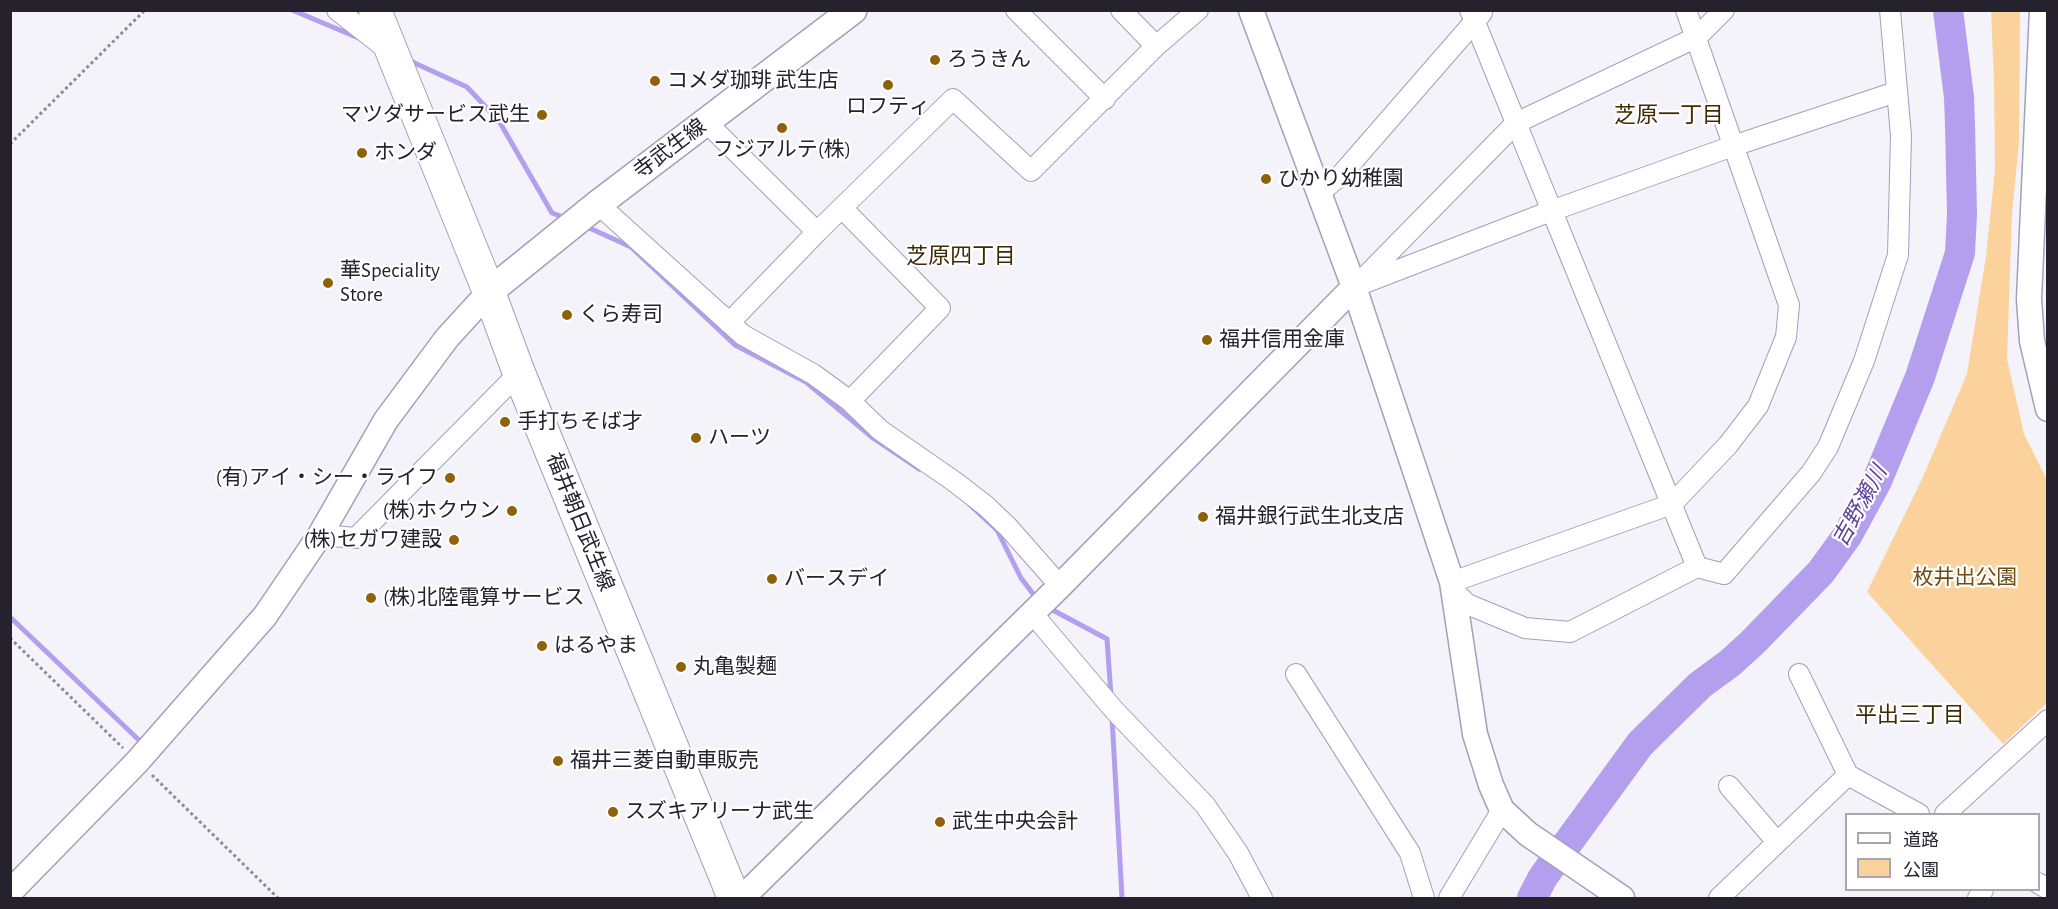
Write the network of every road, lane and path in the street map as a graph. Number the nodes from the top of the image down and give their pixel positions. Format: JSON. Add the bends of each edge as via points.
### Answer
{"nodes":[{"id":1,"x":145,"y":10,"type":"edge"},
{"id":2,"x":337,"y":10,"type":"edge"},
{"id":3,"x":375,"y":10,"type":"edge"},
{"id":4,"x":1016,"y":10,"type":"edge"},
{"id":5,"x":1121,"y":10,"type":"edge"},
{"id":6,"x":1198,"y":10,"type":"edge"},
{"id":7,"x":1686,"y":10,"type":"edge"},
{"id":8,"x":1724,"y":10,"type":"edge"},
{"id":9,"x":1890,"y":10,"type":"edge"},
{"id":10,"x":2042,"y":10,"type":"edge"},
{"id":11,"x":852,"y":11,"type":"edge"},
{"id":12,"x":1256,"y":13,"type":"edge"},
{"id":13,"x":1476,"y":14,"type":"edge"},
{"id":14,"x":1697,"y":38,"type":"junction"},
{"id":15,"x":1156,"y":46,"type":"junction"},
{"id":16,"x":392,"y":53,"type":"junction"},
{"id":17,"x":1896,"y":92,"type":"junction"},
{"id":18,"x":1105,"y":99,"type":"junction"},
{"id":19,"x":706,"y":122,"type":"junction"},
{"id":20,"x":1516,"y":123,"type":"junction"},
{"id":21,"x":10,"y":144,"type":"edge"},
{"id":22,"x":1733,"y":146,"type":"junction"},
{"id":23,"x":1319,"y":194,"type":"junction"},
{"id":24,"x":598,"y":204,"type":"junction"},
{"id":25,"x":843,"y":208,"type":"junction"},
{"id":26,"x":1551,"y":211,"type":"junction"},
{"id":27,"x":817,"y":232,"type":"junction"},
{"id":28,"x":1354,"y":287,"type":"junction"},
{"id":29,"x":489,"y":292,"type":"junction"},
{"id":30,"x":729,"y":323,"type":"junction"},
{"id":31,"x":519,"y":373,"type":"junction"},
{"id":32,"x":849,"y":401,"type":"junction"},
{"id":33,"x":2048,"y":409,"type":"edge"},
{"id":34,"x":1672,"y":504,"type":"junction"},
{"id":35,"x":320,"y":535,"type":"junction"},
{"id":36,"x":1697,"y":567,"type":"junction"},
{"id":37,"x":1060,"y":586,"type":"junction"},
{"id":38,"x":1453,"y":586,"type":"junction"},
{"id":39,"x":1032,"y":613,"type":"junction"},
{"id":40,"x":10,"y":638,"type":"edge"},
{"id":41,"x":1296,"y":674,"type":"dead end"},
{"id":42,"x":1799,"y":674,"type":"dead end"},
{"id":43,"x":2048,"y":720,"type":"edge"},
{"id":44,"x":138,"y":762,"type":"junction"},
{"id":45,"x":1848,"y":775,"type":"junction"},
{"id":46,"x":1729,"y":786,"type":"dead end"},
{"id":47,"x":1502,"y":810,"type":"junction"},
{"id":48,"x":1917,"y":813,"type":"edge"},
{"id":49,"x":1946,"y":813,"type":"edge"},
{"id":50,"x":1777,"y":842,"type":"junction"},
{"id":51,"x":10,"y":892,"type":"edge"},
{"id":52,"x":278,"y":898,"type":"edge"},
{"id":53,"x":734,"y":898,"type":"edge"},
{"id":54,"x":742,"y":898,"type":"edge"},
{"id":55,"x":1262,"y":898,"type":"edge"},
{"id":56,"x":1424,"y":898,"type":"edge"},
{"id":57,"x":1449,"y":898,"type":"edge"},
{"id":58,"x":1622,"y":898,"type":"edge"},
{"id":59,"x":1719,"y":898,"type":"edge"}],
"edges":[{"from":1,"to":21,"type":"path"},
{"from":2,"to":16,"type":"street"},
{"from":3,"to":16,"type":"main road","name":"福井朝日武生線"},
{"from":4,"to":18,"type":"street"},
{"from":5,"to":15,"type":"street"},
{"from":6,"to":15,"type":"street"},
{"from":7,"to":14,"type":"street"},
{"from":8,"to":14,"type":"street"},
{"from":9,"to":17,"type":"street"},
{"from":10,"to":33,"type":"street","via":[[2029,299],[2032,341]]},
{"from":11,"to":19,"type":"main road","name":"寺武生線"},
{"from":12,"to":23,"type":"street"},
{"from":13,"to":20,"type":"street"},
{"from":13,"to":23,"type":"street","via":[[1340,176]]},
{"from":14,"to":20,"type":"street"},
{"from":14,"to":22,"type":"street"},
{"from":15,"to":18,"type":"street"},
{"from":16,"to":29,"type":"main road","name":"福井朝日武生線"},
{"from":17,"to":22,"type":"street"},
{"from":17,"to":36,"type":"street","via":[[1901,136],[1898,255],[1864,361],[1828,447],[1811,473],[1724,574]]},
{"from":18,"to":25,"type":"street","via":[[1030,171],[953,99]]},
{"from":19,"to":24,"type":"main road","name":"寺武生線"},
{"from":19,"to":27,"type":"street"},
{"from":20,"to":26,"type":"street"},
{"from":20,"to":28,"type":"street"},
{"from":22,"to":26,"type":"street"},
{"from":22,"to":34,"type":"street","via":[[1790,305],[1786,337],[1758,406],[1728,445]]},
{"from":23,"to":28,"type":"street"},
{"from":24,"to":29,"type":"main road","name":"寺武生線"},
{"from":24,"to":30,"type":"street"},
{"from":25,"to":27,"type":"street"},
{"from":25,"to":32,"type":"street","via":[[940,308]]},
{"from":26,"to":28,"type":"street"},
{"from":26,"to":34,"type":"street"},
{"from":27,"to":30,"type":"street"},
{"from":28,"to":37,"type":"street"},
{"from":28,"to":38,"type":"street"},
{"from":29,"to":31,"type":"main road","name":"福井朝日武生線"},
{"from":29,"to":35,"type":"street","via":[[447,338],[386,420]]},
{"from":30,"to":32,"type":"street","via":[[742,335],[813,374]]},
{"from":31,"to":35,"type":"street","via":[[356,538]]},
{"from":31,"to":53,"type":"main road","name":"福井朝日武生線"},
{"from":32,"to":37,"type":"street","via":[[880,430],[986,506]]},
{"from":34,"to":36,"type":"street"},
{"from":34,"to":38,"type":"street"},
{"from":35,"to":44,"type":"street","via":[[265,616]]},
{"from":36,"to":38,"type":"street","via":[[1570,632],[1525,628],[1467,604]]},
{"from":37,"to":39,"type":"street"},
{"from":38,"to":47,"type":"street","via":[[1475,734]]},
{"from":39,"to":54,"type":"street"},
{"from":39,"to":55,"type":"street","via":[[1114,710],[1205,805],[1238,853]]},
{"from":40,"to":44,"type":"path"},
{"from":41,"to":56,"type":"street","via":[[1410,853]]},
{"from":42,"to":45,"type":"street"},
{"from":43,"to":49,"type":"street"},
{"from":44,"to":51,"type":"street"},
{"from":44,"to":52,"type":"path"},
{"from":45,"to":48,"type":"street"},
{"from":45,"to":50,"type":"street"},
{"from":46,"to":50,"type":"street"},
{"from":47,"to":57,"type":"street"},
{"from":47,"to":58,"type":"street","via":[[1528,834]]},
{"from":50,"to":59,"type":"street"}]}
